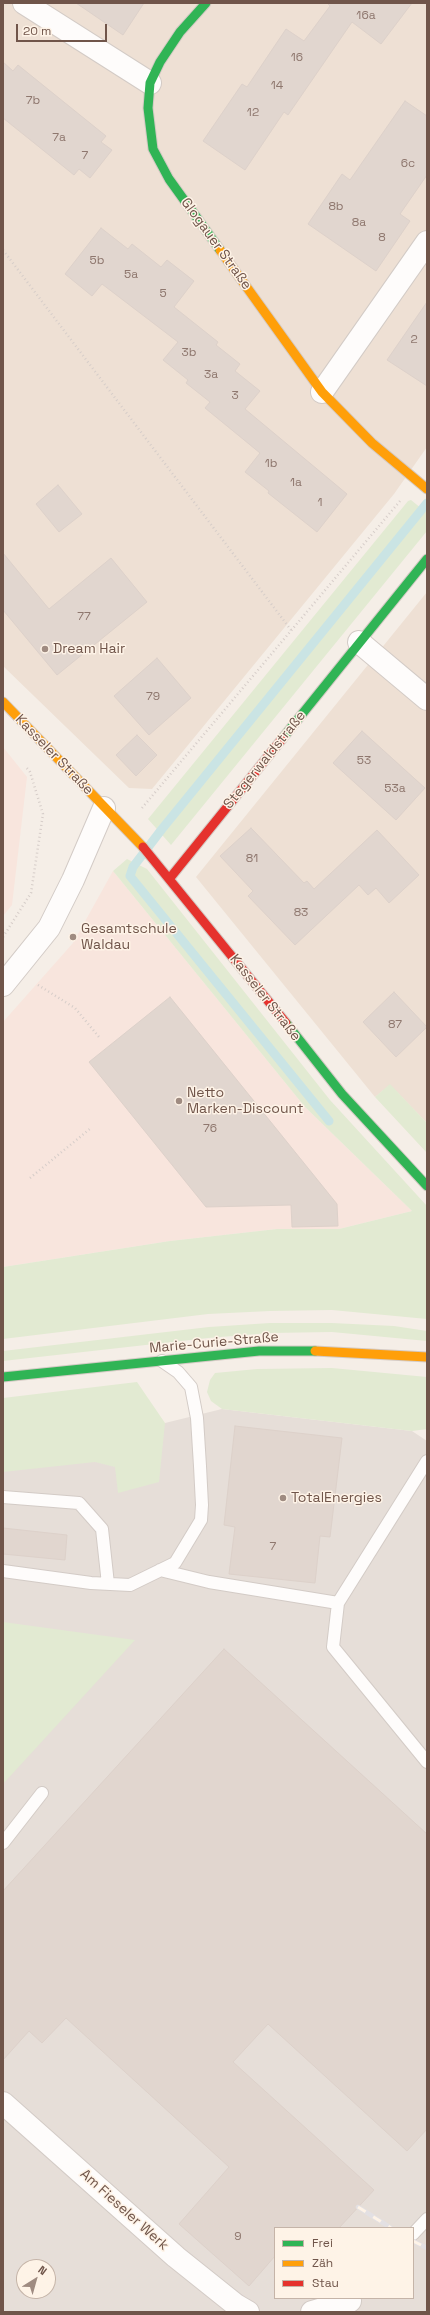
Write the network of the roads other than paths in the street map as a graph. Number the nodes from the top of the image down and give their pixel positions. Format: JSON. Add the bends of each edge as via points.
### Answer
{"nodes":[{"id":1,"x":24,"y":3,"type":"edge"},
{"id":2,"x":206,"y":3,"type":"edge"},
{"id":3,"x":150,"y":83,"type":"junction"},
{"id":4,"x":427,"y":242,"type":"edge"},
{"id":5,"x":322,"y":392,"type":"junction"},
{"id":6,"x":426,"y":488,"type":"edge"},
{"id":7,"x":427,"y":559,"type":"edge"},
{"id":8,"x":359,"y":642,"type":"junction"},
{"id":9,"x":427,"y":699,"type":"edge"},
{"id":10,"x":3,"y":702,"type":"edge"},
{"id":11,"x":104,"y":808,"type":"junction"},
{"id":12,"x":170,"y":878,"type":"junction"},
{"id":13,"x":9,"y":978,"type":"edge"},
{"id":14,"x":427,"y":1186,"type":"edge"},
{"id":15,"x":427,"y":1357,"type":"edge"},
{"id":16,"x":162,"y":1361,"type":"junction"},
{"id":17,"x":3,"y":1377,"type":"edge"},
{"id":18,"x":427,"y":1461,"type":"edge"},
{"id":19,"x":3,"y":1497,"type":"edge"},
{"id":20,"x":160,"y":1570,"type":"junction"},
{"id":21,"x":3,"y":1571,"type":"edge"},
{"id":22,"x":108,"y":1584,"type":"junction"},
{"id":23,"x":338,"y":1604,"type":"junction"},
{"id":24,"x":427,"y":1762,"type":"edge"},
{"id":25,"x":42,"y":1793,"type":"dead end"},
{"id":26,"x":3,"y":1843,"type":"edge"},
{"id":27,"x":3,"y":2103,"type":"edge"},
{"id":28,"x":427,"y":2219,"type":"edge"},
{"id":29,"x":414,"y":2233,"type":"edge"},
{"id":30,"x":351,"y":2300,"type":"edge"},
{"id":31,"x":248,"y":2312,"type":"edge"},
{"id":32,"x":312,"y":2312,"type":"edge"}],
"edges":[{"from":1,"to":3,"type":"street"},
{"from":2,"to":3,"type":"street","name":"Glogauer Straße","via":[[180,32],[160,62]]},
{"from":3,"to":5,"type":"street","name":"Glogauer Straße","via":[[149,127],[153,149],[162,167]]},
{"from":4,"to":5,"type":"street"},
{"from":5,"to":6,"type":"street","name":"Glogauer Straße","via":[[372,443]]},
{"from":7,"to":8,"type":"street","name":"Stegerwaldstraße"},
{"from":8,"to":9,"type":"street"},
{"from":8,"to":12,"type":"street","name":"Stegerwaldstraße"},
{"from":10,"to":11,"type":"street","name":"Kasseler Straße"},
{"from":11,"to":12,"type":"street","name":"Kasseler Straße","via":[[124,826]]},
{"from":11,"to":13,"type":"street","name":"Kasseler Straße","via":[[74,880],[48,928]]},
{"from":12,"to":14,"type":"street","name":"Kasseler Straße","via":[[342,1094]]},
{"from":15,"to":16,"type":"street","name":"Marie-Curie-Straße","via":[[331,1351],[259,1351]]},
{"from":16,"to":17,"type":"street","name":"Marie-Curie-Straße"},
{"from":16,"to":20,"type":"lane","via":[[178,1372],[191,1387],[197,1418],[202,1505],[201,1520],[174,1563]]},
{"from":18,"to":23,"type":"lane"},
{"from":19,"to":22,"type":"lane","via":[[79,1503],[102,1529]]},
{"from":20,"to":22,"type":"lane","via":[[130,1585]]},
{"from":20,"to":23,"type":"lane","via":[[209,1582]]},
{"from":21,"to":22,"type":"lane"},
{"from":23,"to":24,"type":"lane","via":[[333,1647]]},
{"from":25,"to":26,"type":"lane"},
{"from":27,"to":31,"type":"street","name":"Am Fieseler Werk","via":[[176,2257]]},
{"from":28,"to":29,"type":"lane"},
{"from":30,"to":32,"type":"street"}]}
